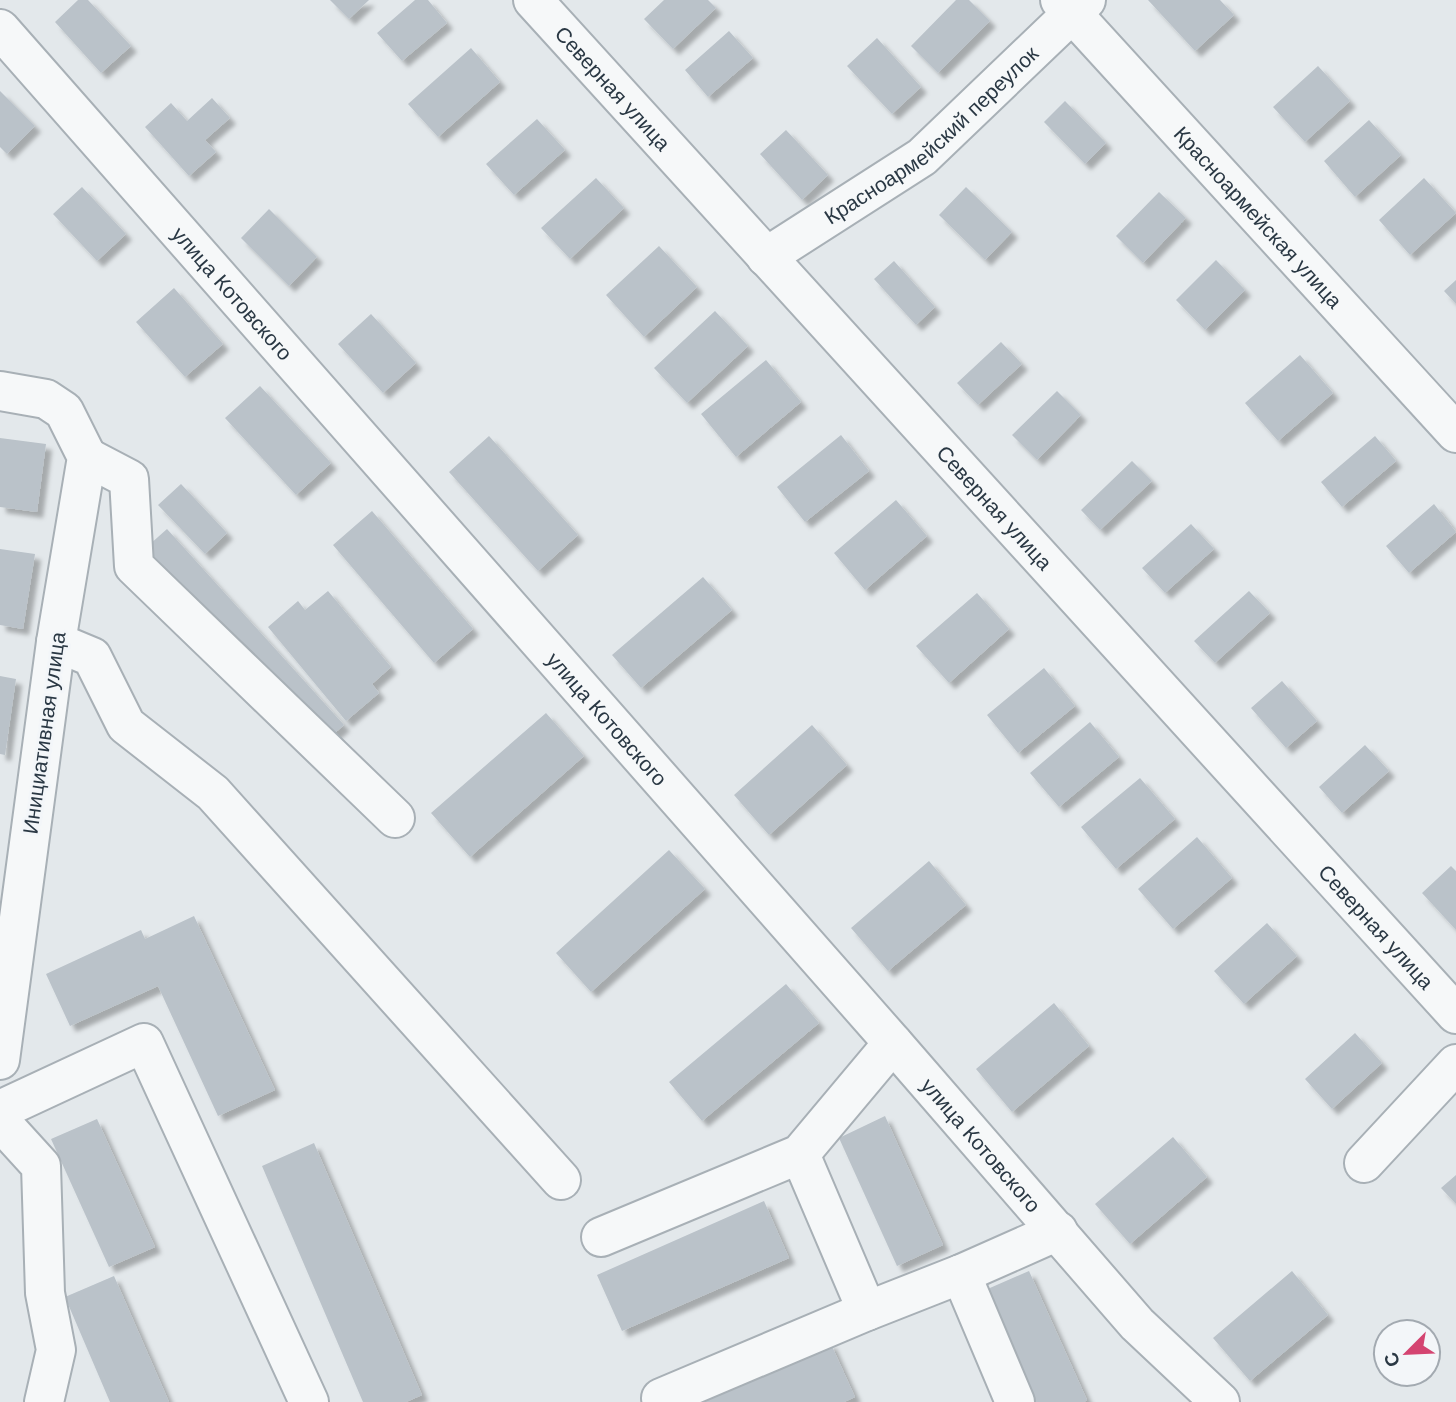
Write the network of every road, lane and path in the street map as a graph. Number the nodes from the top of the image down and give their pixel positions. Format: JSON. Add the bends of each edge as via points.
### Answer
{"nodes":[{"id":1,"x":533,"y":0,"type":"edge"},
{"id":2,"x":1073,"y":4,"type":"edge"},
{"id":3,"x":0,"y":29,"type":"edge"},
{"id":4,"x":766,"y":257,"type":"junction"},
{"id":5,"x":0,"y":391,"type":"edge"},
{"id":6,"x":1456,"y":433,"type":"edge"},
{"id":7,"x":87,"y":457,"type":"junction"},
{"id":8,"x":56,"y":642,"type":"junction"},
{"id":9,"x":395,"y":818,"type":"dead end"},
{"id":10,"x":1456,"y":1014,"type":"edge"},
{"id":11,"x":894,"y":1042,"type":"junction"},
{"id":12,"x":0,"y":1060,"type":"edge"},
{"id":13,"x":1456,"y":1064,"type":"edge"},
{"id":14,"x":0,"y":1110,"type":"edge"},
{"id":15,"x":0,"y":1121,"type":"edge"},
{"id":16,"x":800,"y":1154,"type":"junction"},
{"id":17,"x":1364,"y":1163,"type":"dead end"},
{"id":18,"x":561,"y":1180,"type":"dead end"},
{"id":19,"x":1058,"y":1230,"type":"junction"},
{"id":20,"x":601,"y":1237,"type":"dead end"},
{"id":21,"x":961,"y":1274,"type":"junction"},
{"id":22,"x":867,"y":1311,"type":"junction"},
{"id":23,"x":661,"y":1398,"type":"dead end"},
{"id":24,"x":44,"y":1402,"type":"edge"},
{"id":25,"x":309,"y":1402,"type":"edge"},
{"id":26,"x":1015,"y":1402,"type":"edge"},
{"id":27,"x":1220,"y":1402,"type":"edge"}],
"edges":[{"from":1,"to":4,"type":"street","name":"Северная улица"},
{"from":2,"to":4,"type":"street","name":"Красноармейский переулок","via":[[922,157]]},
{"from":2,"to":6,"type":"street","name":"Красноармейская улица"},
{"from":3,"to":11,"type":"street","name":"улица Котовского"},
{"from":4,"to":10,"type":"street","name":"Северная улица"},
{"from":5,"to":7,"type":"street","via":[[46,399],[64,411]]},
{"from":7,"to":8,"type":"street","name":"Инициативная улица"},
{"from":7,"to":9,"type":"street","via":[[129,479],[134,566]]},
{"from":8,"to":12,"type":"street","name":"Инициативная улица"},
{"from":8,"to":18,"type":"street","via":[[92,657],[127,725],[213,793]]},
{"from":11,"to":16,"type":"street"},
{"from":11,"to":19,"type":"street","name":"улица Котовского"},
{"from":13,"to":17,"type":"street"},
{"from":14,"to":25,"type":"street","via":[[144,1043]]},
{"from":15,"to":24,"type":"street","via":[[41,1166],[45,1293],[56,1350]]},
{"from":16,"to":20,"type":"street"},
{"from":16,"to":22,"type":"street"},
{"from":19,"to":21,"type":"street"},
{"from":19,"to":27,"type":"street","name":"улица Котовского","via":[[1137,1324]]},
{"from":21,"to":22,"type":"street"},
{"from":21,"to":26,"type":"street"},
{"from":22,"to":23,"type":"street"}]}
